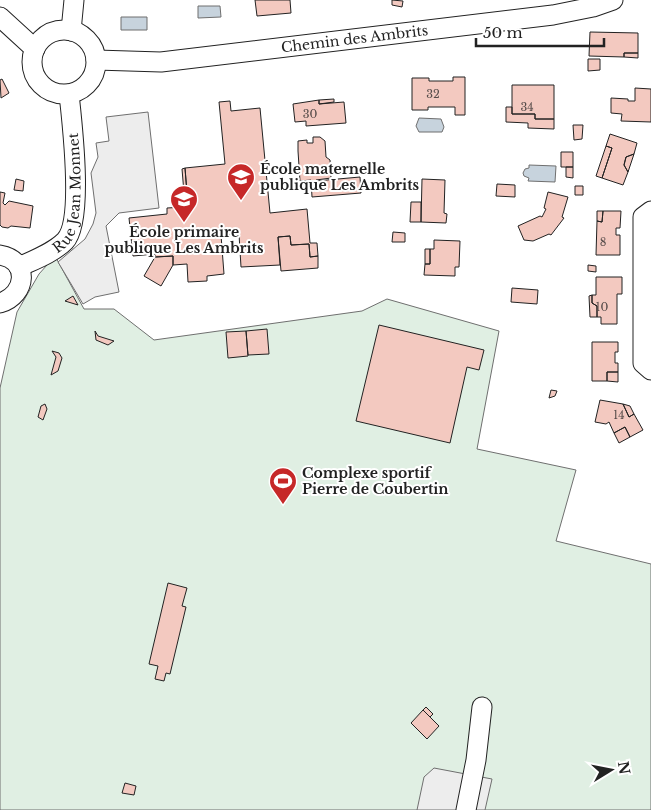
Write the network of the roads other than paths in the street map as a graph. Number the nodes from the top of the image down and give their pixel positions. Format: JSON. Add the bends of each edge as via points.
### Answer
{"nodes":[{"id":1,"x":74,"y":0,"type":"edge"},
{"id":2,"x":613,"y":0,"type":"edge"},
{"id":3,"x":0,"y":17,"type":"edge"},
{"id":4,"x":71,"y":31,"type":"junction"},
{"id":5,"x":35,"y":49,"type":"junction"},
{"id":6,"x":96,"y":60,"type":"junction"},
{"id":7,"x":69,"y":94,"type":"junction"},
{"id":8,"x":651,"y":211,"type":"edge"},
{"id":9,"x":0,"y":254,"type":"edge"},
{"id":10,"x":19,"y":267,"type":"junction"},
{"id":11,"x":0,"y":303,"type":"edge"},
{"id":12,"x":651,"y":370,"type":"edge"},
{"id":13,"x":482,"y":707,"type":"dead end"},
{"id":14,"x":466,"y":810,"type":"edge"}],
"edges":[{"from":1,"to":4,"type":"street"},
{"from":2,"to":6,"type":"street","name":"Chemin des Ambrits","via":[[554,15],[161,62]]},
{"from":3,"to":5,"type":"street"},
{"from":4,"to":5,"type":"street","via":[[51,33]]},
{"from":4,"to":6,"type":"street","via":[[92,47]]},
{"from":5,"to":7,"type":"street","via":[[32,67],[41,85],[49,91]]},
{"from":6,"to":7,"type":"street","via":[[92,78],[86,86]]},
{"from":7,"to":10,"type":"street","name":"Rue Jean Monnet","via":[[75,169],[72,226],[66,240]]},
{"from":8,"to":12,"type":"street","via":[[644,218],[643,364]]},
{"from":9,"to":10,"type":"street"},
{"from":10,"to":11,"type":"street","via":[[21,286],[16,295]]},
{"from":13,"to":14,"type":"street"}]}
